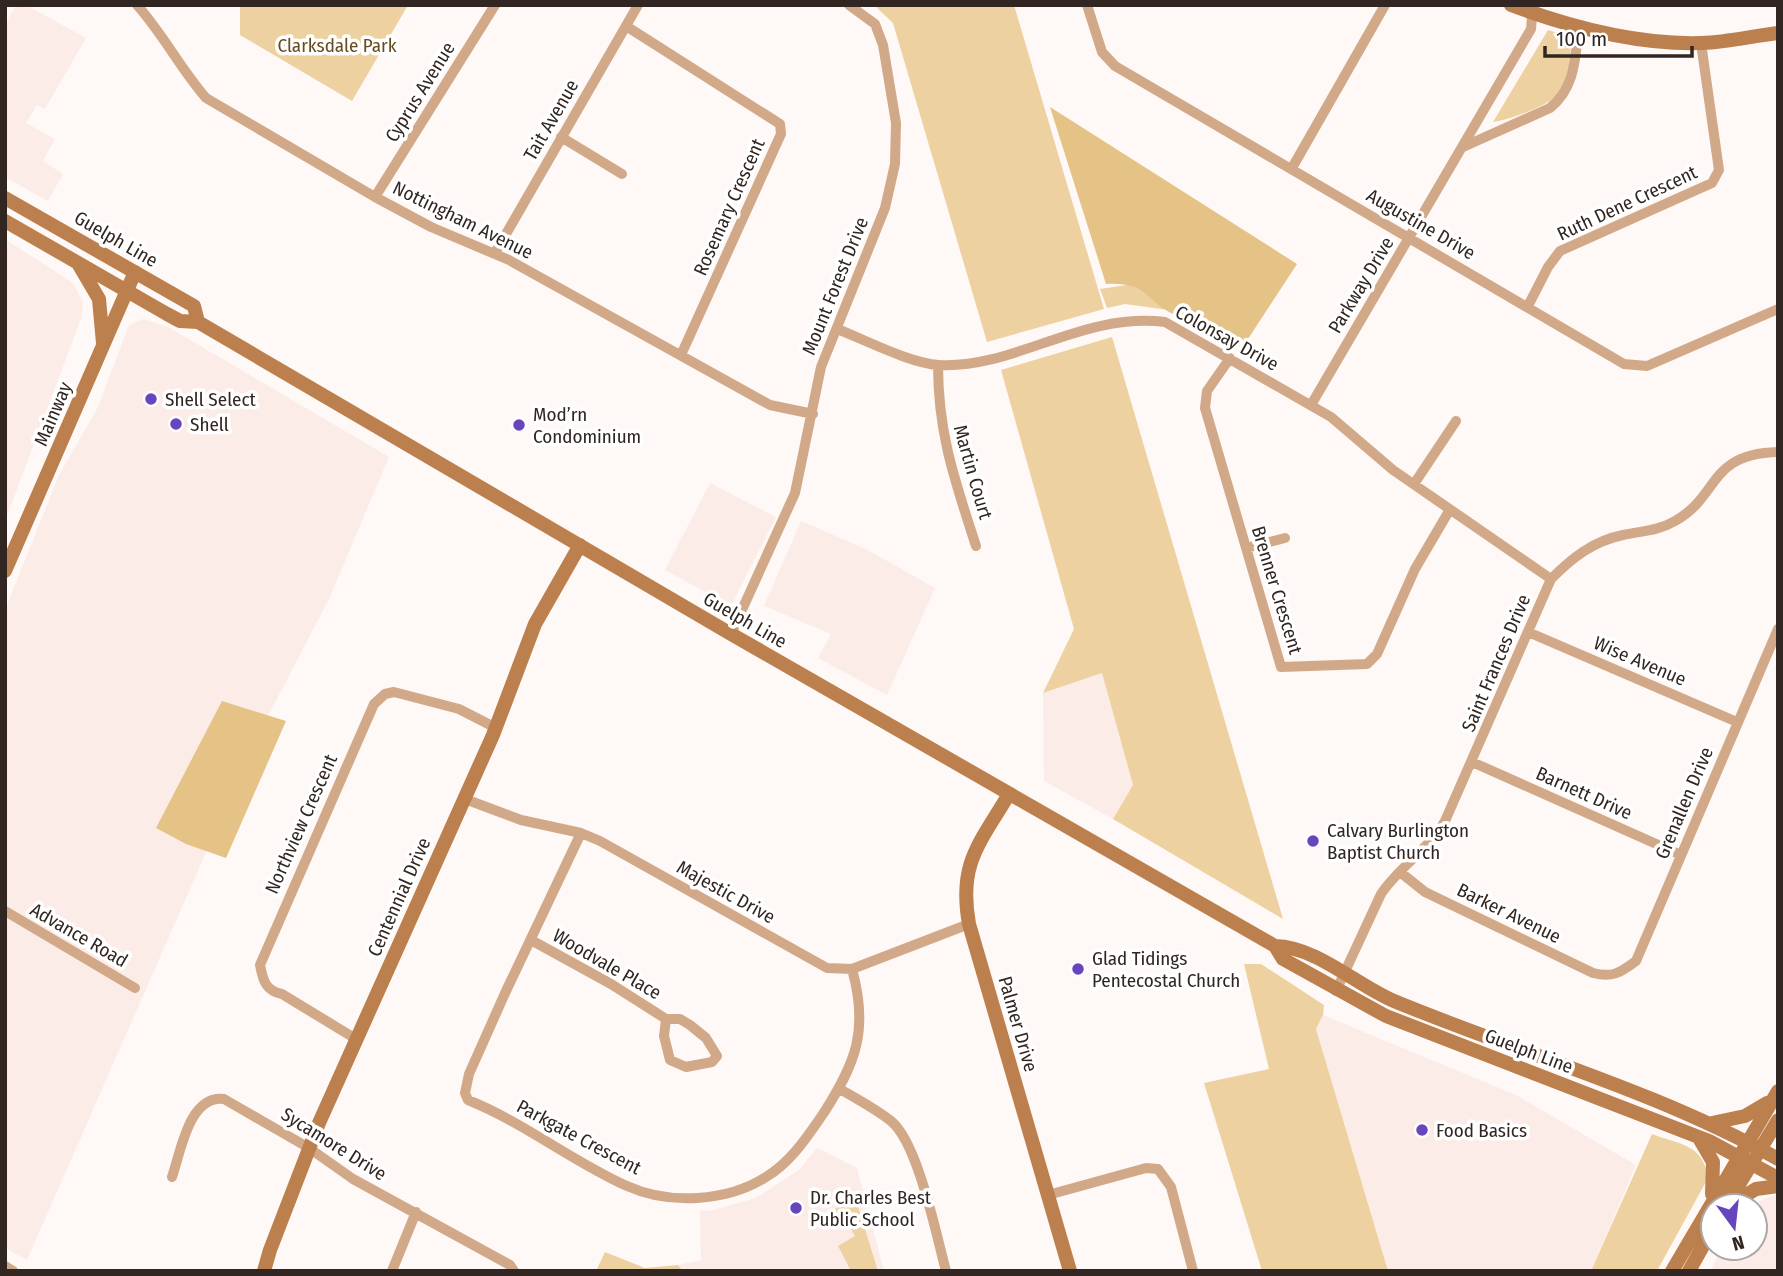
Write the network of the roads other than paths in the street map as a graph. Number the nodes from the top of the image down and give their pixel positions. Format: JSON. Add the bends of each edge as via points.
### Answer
{"nodes":[{"id":1,"x":137,"y":5,"type":"edge"},
{"id":2,"x":495,"y":5,"type":"edge"},
{"id":3,"x":638,"y":5,"type":"edge"},
{"id":4,"x":849,"y":5,"type":"edge"},
{"id":5,"x":1087,"y":5,"type":"edge"},
{"id":6,"x":1385,"y":5,"type":"edge"},
{"id":7,"x":1511,"y":5,"type":"edge"},
{"id":8,"x":1533,"y":9,"type":"edge"},
{"id":9,"x":626,"y":26,"type":"junction"},
{"id":10,"x":1579,"y":26,"type":"junction"},
{"id":11,"x":1778,"y":33,"type":"edge"},
{"id":12,"x":1701,"y":43,"type":"junction"},
{"id":13,"x":561,"y":137,"type":"junction"},
{"id":14,"x":1462,"y":147,"type":"junction"},
{"id":15,"x":1292,"y":168,"type":"junction"},
{"id":16,"x":622,"y":174,"type":"dead end"},
{"id":17,"x":375,"y":197,"type":"junction"},
{"id":18,"x":5,"y":198,"type":"edge"},
{"id":19,"x":5,"y":221,"type":"edge"},
{"id":20,"x":1409,"y":238,"type":"junction"},
{"id":21,"x":495,"y":253,"type":"junction"},
{"id":22,"x":67,"y":256,"type":"junction"},
{"id":23,"x":135,"y":272,"type":"junction"},
{"id":24,"x":126,"y":289,"type":"junction"},
{"id":25,"x":1528,"y":306,"type":"junction"},
{"id":26,"x":1778,"y":309,"type":"edge"},
{"id":27,"x":198,"y":322,"type":"junction"},
{"id":28,"x":837,"y":329,"type":"junction"},
{"id":29,"x":103,"y":346,"type":"junction"},
{"id":30,"x":681,"y":355,"type":"junction"},
{"id":31,"x":1230,"y":358,"type":"junction"},
{"id":32,"x":938,"y":365,"type":"junction"},
{"id":33,"x":1311,"y":405,"type":"junction"},
{"id":34,"x":813,"y":414,"type":"junction"},
{"id":35,"x":1456,"y":421,"type":"dead end"},
{"id":36,"x":1778,"y":452,"type":"edge"},
{"id":37,"x":1414,"y":484,"type":"junction"},
{"id":38,"x":1449,"y":511,"type":"junction"},
{"id":39,"x":1285,"y":538,"type":"dead end"},
{"id":40,"x":580,"y":545,"type":"junction"},
{"id":41,"x":976,"y":546,"type":"dead end"},
{"id":42,"x":1246,"y":548,"type":"junction"},
{"id":43,"x":5,"y":571,"type":"edge"},
{"id":44,"x":1551,"y":579,"type":"junction"},
{"id":45,"x":1778,"y":629,"type":"edge"},
{"id":46,"x":1528,"y":632,"type":"junction"},
{"id":47,"x":731,"y":634,"type":"junction"},
{"id":48,"x":1737,"y":722,"type":"junction"},
{"id":49,"x":496,"y":728,"type":"junction"},
{"id":50,"x":1472,"y":762,"type":"junction"},
{"id":51,"x":1009,"y":794,"type":"junction"},
{"id":52,"x":465,"y":799,"type":"junction"},
{"id":53,"x":581,"y":833,"type":"junction"},
{"id":54,"x":1681,"y":855,"type":"junction"},
{"id":55,"x":1400,"y":872,"type":"junction"},
{"id":56,"x":5,"y":911,"type":"edge"},
{"id":57,"x":969,"y":923,"type":"junction"},
{"id":58,"x":531,"y":940,"type":"junction"},
{"id":59,"x":1275,"y":946,"type":"junction"},
{"id":60,"x":852,"y":969,"type":"junction"},
{"id":61,"x":1345,"y":976,"type":"junction"},
{"id":62,"x":1608,"y":977,"type":"joint"},
{"id":63,"x":135,"y":988,"type":"dead end"},
{"id":64,"x":1336,"y":991,"type":"junction"},
{"id":65,"x":666,"y":1019,"type":"junction"},
{"id":66,"x":356,"y":1039,"type":"junction"},
{"id":67,"x":1532,"y":1054,"type":"junction"},
{"id":68,"x":1501,"y":1061,"type":"junction"},
{"id":69,"x":840,"y":1089,"type":"junction"},
{"id":70,"x":1774,"y":1096,"type":"edge"},
{"id":71,"x":1778,"y":1120,"type":"edge"},
{"id":72,"x":1711,"y":1123,"type":"junction"},
{"id":73,"x":1698,"y":1137,"type":"junction"},
{"id":74,"x":1754,"y":1145,"type":"junction"},
{"id":75,"x":309,"y":1148,"type":"junction"},
{"id":76,"x":1746,"y":1158,"type":"junction"},
{"id":77,"x":1778,"y":1159,"type":"edge"},
{"id":78,"x":172,"y":1177,"type":"dead end"},
{"id":79,"x":1778,"y":1178,"type":"edge"},
{"id":80,"x":1778,"y":1186,"type":"edge"},
{"id":81,"x":1719,"y":1192,"type":"edge"},
{"id":82,"x":1729,"y":1192,"type":"edge"},
{"id":83,"x":1750,"y":1192,"type":"edge"},
{"id":84,"x":1048,"y":1195,"type":"junction"},
{"id":85,"x":416,"y":1213,"type":"junction"},
{"id":86,"x":1699,"y":1235,"type":"edge"},
{"id":87,"x":1699,"y":1253,"type":"edge"},
{"id":88,"x":5,"y":1266,"type":"edge"},
{"id":89,"x":13,"y":1271,"type":"edge"},
{"id":90,"x":264,"y":1271,"type":"edge"},
{"id":91,"x":391,"y":1271,"type":"edge"},
{"id":92,"x":514,"y":1271,"type":"edge"},
{"id":93,"x":946,"y":1271,"type":"edge"},
{"id":94,"x":1070,"y":1271,"type":"edge"},
{"id":95,"x":1193,"y":1271,"type":"edge"},
{"id":96,"x":1672,"y":1271,"type":"edge"},
{"id":97,"x":1689,"y":1271,"type":"edge"}],
"edges":[{"from":1,"to":17,"type":"street","name":"Nottingham Avenue","via":[[206,97]]},
{"from":2,"to":17,"type":"street","name":"Cyprus Avenue"},
{"from":3,"to":9,"type":"street","name":"Tait Avenue"},
{"from":4,"to":28,"type":"street","name":"Mount Forest Drive","via":[[875,23],[889,72],[895,164],[886,208]]},
{"from":5,"to":15,"type":"street","name":"Augustine Drive","via":[[1102,52],[1115,66]]},
{"from":6,"to":15,"type":"street"},
{"from":7,"to":8,"type":"main road"},
{"from":8,"to":10,"type":"main road"},
{"from":8,"to":14,"type":"street","name":"Parkway Drive","via":[[1531,29]]},
{"from":9,"to":13,"type":"street","name":"Tait Avenue"},
{"from":9,"to":30,"type":"street","name":"Rosemary Crescent","via":[[780,124],[781,134]]},
{"from":10,"to":12,"type":"main road"},
{"from":10,"to":14,"type":"street","via":[[1570,86],[1562,99]]},
{"from":11,"to":12,"type":"main road"},
{"from":12,"to":25,"type":"street","name":"Ruth Dene Crescent","via":[[1719,170],[1712,183],[1560,251]]},
{"from":13,"to":16,"type":"street"},
{"from":13,"to":21,"type":"street","name":"Tait Avenue"},
{"from":14,"to":20,"type":"street","name":"Parkway Drive"},
{"from":15,"to":20,"type":"street","name":"Augustine Drive"},
{"from":17,"to":21,"type":"street","name":"Nottingham Avenue","via":[[430,227]]},
{"from":18,"to":23,"type":"main road","name":"Guelph Line"},
{"from":19,"to":22,"type":"main road","name":"Guelph Line"},
{"from":20,"to":25,"type":"street","name":"Augustine Drive"},
{"from":20,"to":33,"type":"street","name":"Parkway Drive"},
{"from":21,"to":30,"type":"street","name":"Nottingham Avenue"},
{"from":22,"to":24,"type":"main road","name":"Guelph Line"},
{"from":22,"to":29,"type":"main road","via":[[86,273],[97,292]]},
{"from":23,"to":24,"type":"main road","name":"Mainway"},
{"from":23,"to":27,"type":"main road","name":"Guelph Line","via":[[194,306]]},
{"from":24,"to":27,"type":"main road","name":"Guelph Line","via":[[180,321]]},
{"from":24,"to":29,"type":"main road","name":"Mainway"},
{"from":25,"to":26,"type":"street","name":"Augustine Drive","via":[[1623,364],[1647,366]]},
{"from":27,"to":40,"type":"main road","name":"Guelph Line"},
{"from":28,"to":32,"type":"street","name":"Colonsay Drive"},
{"from":28,"to":34,"type":"street","name":"Mount Forest Drive","via":[[821,368]]},
{"from":29,"to":43,"type":"main road","name":"Mainway"},
{"from":30,"to":34,"type":"street","name":"Nottingham Avenue","via":[[770,405]]},
{"from":31,"to":32,"type":"street","name":"Colonsay Drive","via":[[1177,327],[1140,319],[1109,322],[983,360]]},
{"from":31,"to":33,"type":"street","name":"Colonsay Drive"},
{"from":31,"to":42,"type":"street","name":"Brenner Crescent","via":[[1207,391],[1205,408]]},
{"from":32,"to":41,"type":"street","name":"Martin Court","via":[[938,407],[945,447]]},
{"from":33,"to":37,"type":"street","name":"Colonsay Drive"},
{"from":34,"to":47,"type":"street","name":"Mount Forest Drive","via":[[795,493]]},
{"from":35,"to":37,"type":"street"},
{"from":36,"to":44,"type":"street","name":"Saint Frances Drive","via":[[1745,456],[1726,467],[1676,520],[1653,531],[1593,544]]},
{"from":37,"to":38,"type":"street","name":"Colonsay Drive"},
{"from":38,"to":42,"type":"street","name":"Brenner Crescent","via":[[1415,569],[1377,654],[1367,664],[1281,667]]},
{"from":38,"to":44,"type":"street","name":"Colonsay Drive"},
{"from":39,"to":42,"type":"street"},
{"from":40,"to":47,"type":"main road","name":"Guelph Line"},
{"from":40,"to":49,"type":"main road","name":"Centennial Drive","via":[[535,624]]},
{"from":44,"to":46,"type":"street","name":"Saint Frances Drive"},
{"from":45,"to":48,"type":"street","name":"Grenallen Drive"},
{"from":46,"to":48,"type":"street","name":"Wise Avenue"},
{"from":46,"to":50,"type":"street","name":"Saint Frances Drive"},
{"from":47,"to":51,"type":"main road","name":"Guelph Line"},
{"from":48,"to":54,"type":"street","name":"Grenallen Drive"},
{"from":49,"to":52,"type":"main road","name":"Centennial Drive"},
{"from":49,"to":66,"type":"street","name":"Northview Crescent","via":[[460,709],[394,692],[374,704],[260,965],[271,992]]},
{"from":50,"to":54,"type":"street","name":"Barnett Drive"},
{"from":50,"to":55,"type":"street","name":"Saint Frances Drive","via":[[1437,834]]},
{"from":51,"to":57,"type":"main road","name":"Palmer Drive","via":[[967,869],[964,897]]},
{"from":51,"to":59,"type":"main road","name":"Guelph Line"},
{"from":52,"to":53,"type":"street","name":"Majestic Drive","via":[[521,820]]},
{"from":52,"to":66,"type":"main road","name":"Centennial Drive"},
{"from":53,"to":58,"type":"street","name":"Parkgate Crescent"},
{"from":53,"to":60,"type":"street","name":"Majestic Drive","via":[[800,955],[827,968]]},
{"from":54,"to":62,"type":"street","name":"Grenallen Drive","via":[[1636,961]]},
{"from":55,"to":61,"type":"street","name":"Saint Frances Drive","via":[[1381,894]]},
{"from":55,"to":62,"type":"street","name":"Barker Avenue","via":[[1425,892]]},
{"from":56,"to":63,"type":"street","name":"Advance Road"},
{"from":57,"to":60,"type":"street"},
{"from":57,"to":84,"type":"main road","name":"Palmer Drive"},
{"from":58,"to":65,"type":"street","name":"Woodvale Place"},
{"from":58,"to":69,"type":"street","name":"Parkgate Crescent","via":[[465,1093],[468,1100],[628,1186],[679,1198],[735,1191],[766,1177],[794,1154]]},
{"from":59,"to":61,"type":"main road","name":"Guelph Line","via":[[1294,947]]},
{"from":59,"to":64,"type":"main road","name":"Guelph Line","via":[[1283,959]]},
{"from":60,"to":69,"type":"street","name":"Parkgate Crescent","via":[[862,1013],[856,1053]]},
{"from":61,"to":64,"type":"street","name":"Saint Frances Drive"},
{"from":61,"to":67,"type":"main road","name":"Guelph Line","via":[[1392,1000]]},
{"from":64,"to":68,"type":"main road","name":"Guelph Line"},
{"from":65,"to":65,"type":"street","name":"Woodvale Place","via":[[664,1036],[670,1060],[686,1067],[712,1062],[717,1056],[706,1038],[680,1020]]},
{"from":66,"to":75,"type":"main road","name":"Centennial Drive"},
{"from":67,"to":68,"type":"main road"},
{"from":67,"to":72,"type":"main road","name":"Guelph Line"},
{"from":68,"to":73,"type":"main road","name":"Guelph Line"},
{"from":69,"to":93,"type":"street","via":[[891,1121],[905,1137]]},
{"from":70,"to":72,"type":"main road","via":[[1745,1116]]},
{"from":70,"to":74,"type":"main road"},
{"from":71,"to":74,"type":"main road"},
{"from":72,"to":74,"type":"main road","name":"Guelph Line"},
{"from":73,"to":76,"type":"main road","name":"Guelph Line"},
{"from":73,"to":81,"type":"main road","via":[[1714,1167]]},
{"from":74,"to":76,"type":"main road"},
{"from":74,"to":77,"type":"main road","name":"Guelph Line"},
{"from":75,"to":78,"type":"street","name":"Sycamore Drive","via":[[224,1099],[213,1098],[203,1101],[195,1113]]},
{"from":75,"to":85,"type":"street","name":"Sycamore Drive","via":[[353,1179]]},
{"from":75,"to":90,"type":"main road","name":"Centennial Drive"},
{"from":76,"to":79,"type":"main road","name":"Guelph Line"},
{"from":76,"to":82,"type":"main road"},
{"from":80,"to":83,"type":"main road"},
{"from":84,"to":94,"type":"main road","name":"Palmer Drive"},
{"from":84,"to":95,"type":"street","via":[[1146,1168],[1158,1169],[1171,1187]]},
{"from":85,"to":91,"type":"street"},
{"from":85,"to":92,"type":"street","name":"Sycamore Drive"},
{"from":86,"to":96,"type":"main road"},
{"from":87,"to":97,"type":"main road"},
{"from":88,"to":89,"type":"street"}]}
